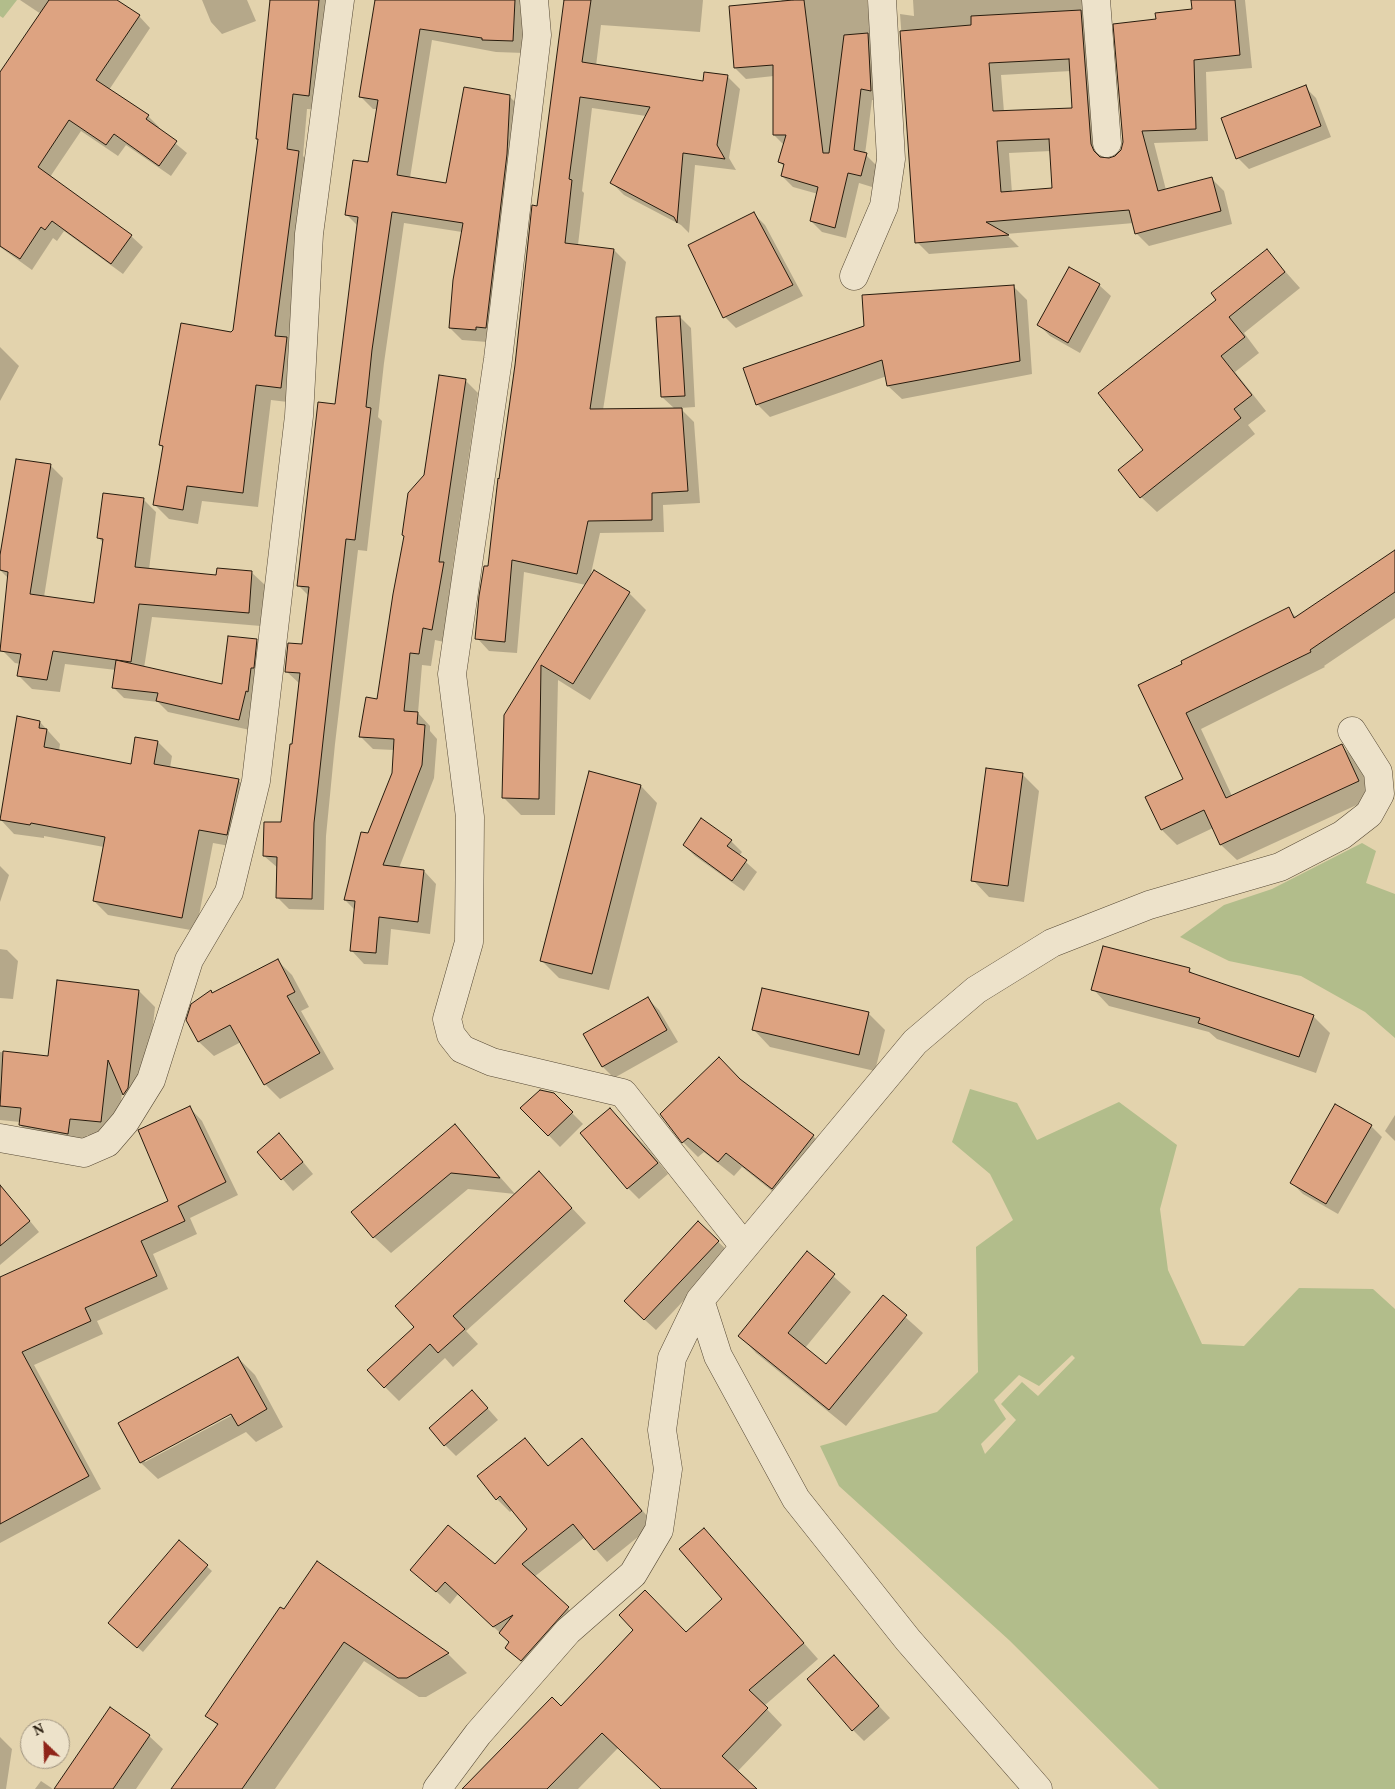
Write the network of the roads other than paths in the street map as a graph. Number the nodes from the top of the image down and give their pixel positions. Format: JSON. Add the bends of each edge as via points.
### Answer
{"nodes":[{"id":1,"x":340,"y":0,"type":"edge"},
{"id":2,"x":534,"y":0,"type":"edge"},
{"id":3,"x":882,"y":0,"type":"edge"},
{"id":4,"x":1096,"y":0,"type":"edge"},
{"id":5,"x":1107,"y":143,"type":"dead end"},
{"id":6,"x":854,"y":276,"type":"dead end"},
{"id":7,"x":1352,"y":731,"type":"dead end"},
{"id":8,"x":0,"y":1138,"type":"edge"},
{"id":9,"x":744,"y":1246,"type":"junction"},
{"id":10,"x":700,"y":1300,"type":"junction"},
{"id":11,"x":437,"y":1789,"type":"edge"},
{"id":12,"x":1038,"y":1789,"type":"edge"}],
"edges":[{"from":1,"to":8,"type":"street","via":[[310,234],[299,416],[256,782],[229,892],[189,960],[151,1080],[125,1122],[107,1143],[84,1153]]},
{"from":2,"to":9,"type":"street","via":[[537,35],[498,360],[452,674],[470,817],[469,942],[447,1019],[451,1036],[462,1049],[492,1062],[623,1093]]},
{"from":3,"to":6,"type":"street","via":[[891,158],[884,206]]},
{"from":4,"to":5,"type":"street"},
{"from":7,"to":9,"type":"street","via":[[1378,772],[1380,794],[1369,814],[1342,835],[1280,867],[1149,906],[1052,943],[976,990],[915,1042]]},
{"from":9,"to":10,"type":"street"},
{"from":10,"to":11,"type":"street","via":[[672,1358],[662,1430],[668,1470],[659,1530],[633,1574],[568,1632],[478,1734]]},
{"from":10,"to":12,"type":"street","via":[[718,1356],[796,1499],[908,1640]]}]}
